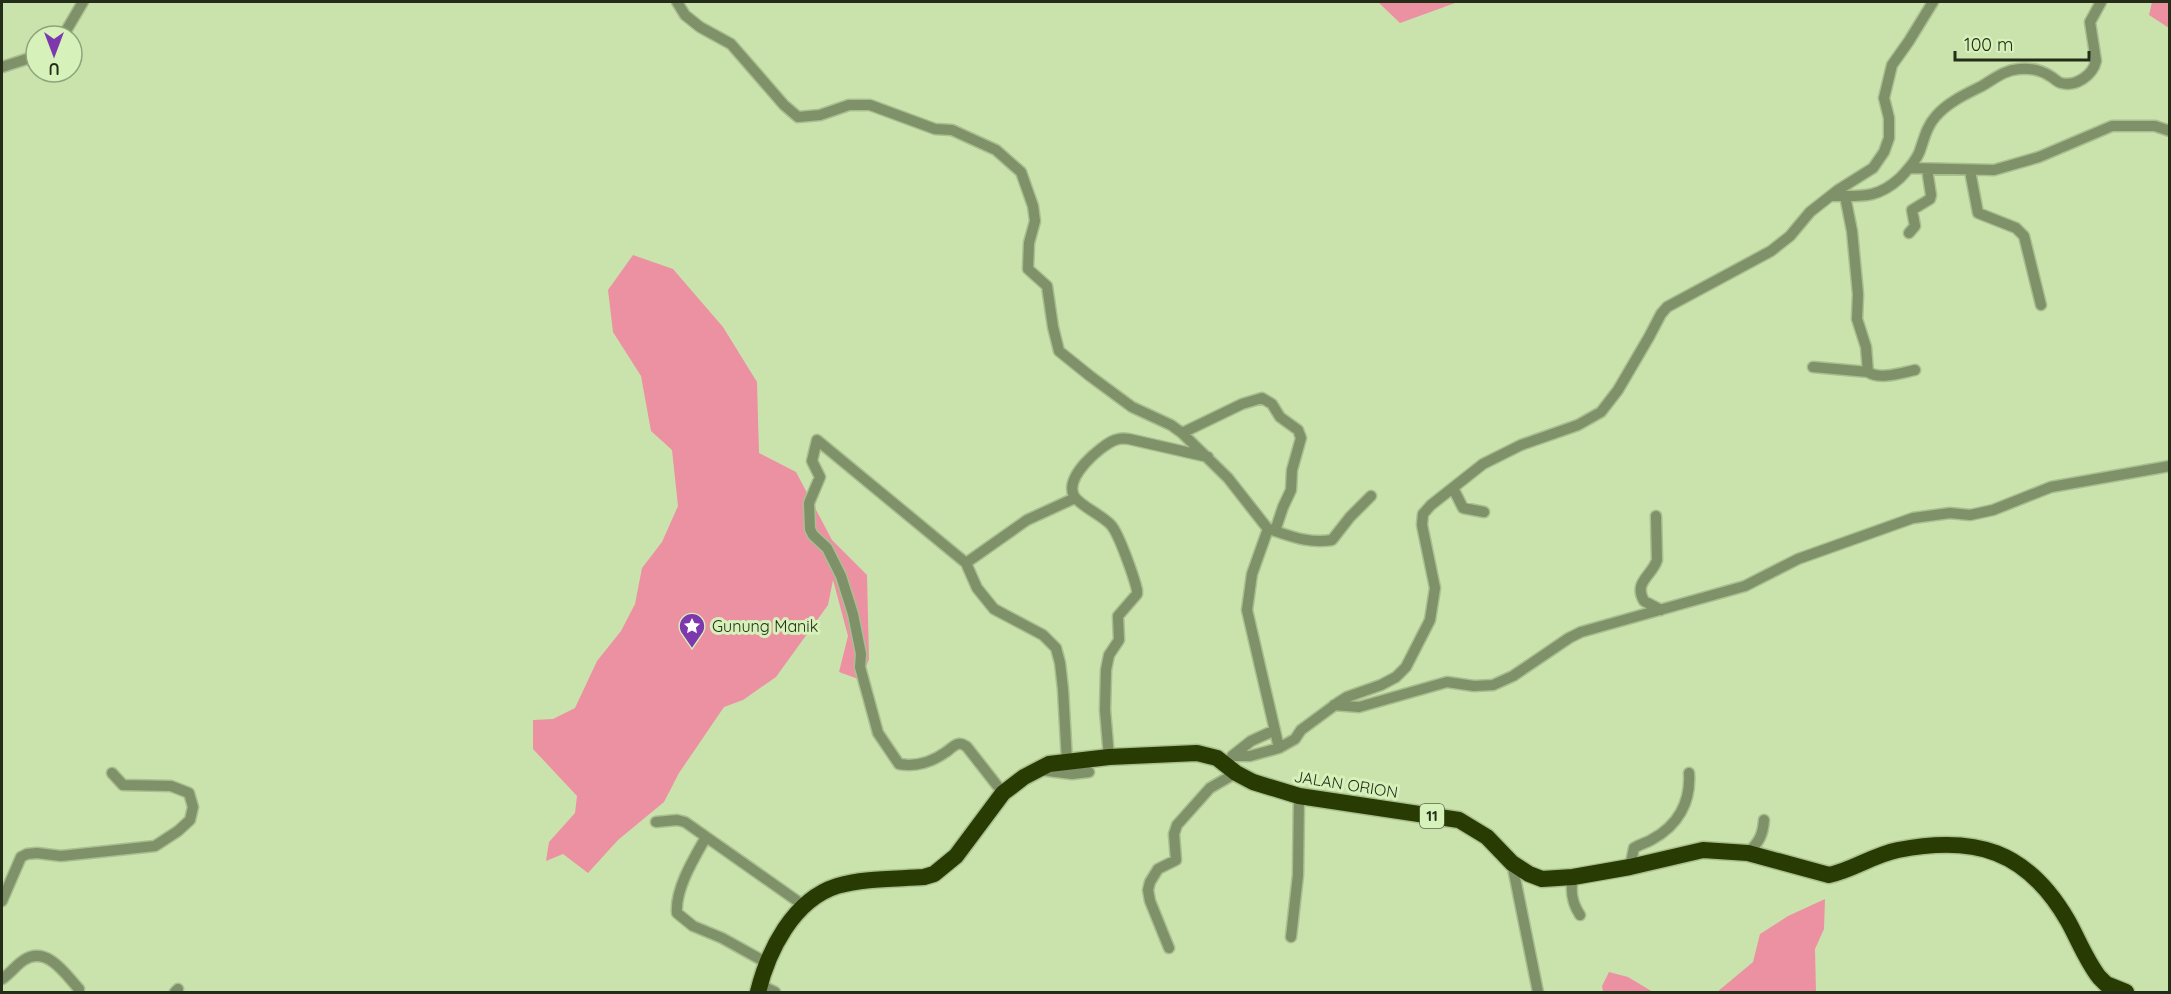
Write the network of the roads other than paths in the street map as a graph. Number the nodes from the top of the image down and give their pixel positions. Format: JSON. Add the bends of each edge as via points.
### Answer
{"nodes":[{"id":1,"x":83,"y":2,"type":"edge"},
{"id":2,"x":677,"y":2,"type":"edge"},
{"id":3,"x":1933,"y":2,"type":"edge"},
{"id":4,"x":2101,"y":2,"type":"edge"},
{"id":5,"x":70,"y":24,"type":"edge"},
{"id":6,"x":24,"y":60,"type":"edge"},
{"id":7,"x":2,"y":67,"type":"edge"},
{"id":8,"x":2169,"y":131,"type":"edge"},
{"id":9,"x":1911,"y":168,"type":"junction"},
{"id":10,"x":1927,"y":169,"type":"junction"},
{"id":11,"x":1970,"y":171,"type":"junction"},
{"id":12,"x":1832,"y":196,"type":"junction"},
{"id":13,"x":1845,"y":196,"type":"junction"},
{"id":14,"x":1909,"y":233,"type":"dead end"},
{"id":15,"x":2041,"y":305,"type":"dead end"},
{"id":16,"x":1813,"y":367,"type":"dead end"},
{"id":17,"x":1915,"y":370,"type":"dead end"},
{"id":18,"x":1868,"y":372,"type":"junction"},
{"id":19,"x":1182,"y":434,"type":"junction"},
{"id":20,"x":1208,"y":457,"type":"junction"},
{"id":21,"x":2169,"y":466,"type":"edge"},
{"id":22,"x":1453,"y":488,"type":"junction"},
{"id":23,"x":1371,"y":496,"type":"dead end"},
{"id":24,"x":1075,"y":498,"type":"junction"},
{"id":25,"x":1484,"y":512,"type":"dead end"},
{"id":26,"x":1656,"y":516,"type":"dead end"},
{"id":27,"x":1272,"y":530,"type":"junction"},
{"id":28,"x":966,"y":563,"type":"junction"},
{"id":29,"x":1661,"y":610,"type":"junction"},
{"id":30,"x":1334,"y":705,"type":"junction"},
{"id":31,"x":1275,"y":730,"type":"junction"},
{"id":32,"x":1279,"y":748,"type":"junction"},
{"id":33,"x":1235,"y":756,"type":"junction"},
{"id":34,"x":1109,"y":757,"type":"junction"},
{"id":35,"x":1217,"y":758,"type":"junction"},
{"id":36,"x":1066,"y":762,"type":"junction"},
{"id":37,"x":1036,"y":769,"type":"junction"},
{"id":38,"x":112,"y":772,"type":"dead end"},
{"id":39,"x":1089,"y":772,"type":"dead end"},
{"id":40,"x":1689,"y":772,"type":"dead end"},
{"id":41,"x":1236,"y":773,"type":"junction"},
{"id":42,"x":1003,"y":793,"type":"junction"},
{"id":43,"x":1299,"y":796,"type":"junction"},
{"id":44,"x":1764,"y":820,"type":"dead end"},
{"id":45,"x":656,"y":822,"type":"dead end"},
{"id":46,"x":706,"y":837,"type":"junction"},
{"id":47,"x":1748,"y":853,"type":"junction"},
{"id":48,"x":1512,"y":863,"type":"junction"},
{"id":49,"x":1630,"y":867,"type":"junction"},
{"id":50,"x":1573,"y":877,"type":"junction"},
{"id":51,"x":2,"y":901,"type":"edge"},
{"id":52,"x":803,"y":905,"type":"junction"},
{"id":53,"x":1580,"y":915,"type":"dead end"},
{"id":54,"x":1290,"y":937,"type":"dead end"},
{"id":55,"x":1169,"y":948,"type":"dead end"},
{"id":56,"x":767,"y":963,"type":"junction"},
{"id":57,"x":2,"y":979,"type":"edge"},
{"id":58,"x":79,"y":989,"type":"dead end"},
{"id":59,"x":759,"y":989,"type":"edge"},
{"id":60,"x":775,"y":993,"type":"edge"},
{"id":61,"x":1538,"y":993,"type":"edge"},
{"id":62,"x":2126,"y":993,"type":"edge"}],
"edges":[{"from":1,"to":5,"type":"street"},
{"from":2,"to":19,"type":"street","via":[[700,27],[731,44],[798,117],[820,115],[849,105],[870,105],[935,129],[952,130],[1007,159],[1026,181],[1033,206],[1035,221],[1028,269],[1047,286],[1059,351],[1132,407]]},
{"from":3,"to":12,"type":"street","via":[[1892,65],[1884,98],[1889,118],[1884,152],[1868,172]]},
{"from":4,"to":9,"type":"street","via":[[2090,22],[2096,61],[2085,78],[2068,84],[2037,70],[2005,72],[1936,115]]},
{"from":6,"to":7,"type":"street"},
{"from":8,"to":11,"type":"street","via":[[2155,126],[2112,126],[2018,164]]},
{"from":9,"to":10,"type":"street"},
{"from":9,"to":13,"type":"street","via":[[1883,191]]},
{"from":10,"to":11,"type":"street"},
{"from":10,"to":14,"type":"street","via":[[1930,199],[1912,210],[1915,226]]},
{"from":11,"to":15,"type":"street","via":[[1978,213],[2016,228],[2024,236]]},
{"from":12,"to":13,"type":"street"},
{"from":12,"to":22,"type":"street","via":[[1810,212],[1783,243],[1667,307],[1601,412],[1507,452]]},
{"from":13,"to":18,"type":"street","via":[[1852,231],[1857,320],[1866,347]]},
{"from":16,"to":18,"type":"street"},
{"from":17,"to":18,"type":"street","via":[[1885,375]]},
{"from":19,"to":20,"type":"street"},
{"from":19,"to":27,"type":"street","via":[[1262,398],[1298,430],[1291,490]]},
{"from":20,"to":24,"type":"street","via":[[1118,438],[1084,464],[1074,480]]},
{"from":20,"to":27,"type":"street"},
{"from":21,"to":29,"type":"street","via":[[2051,487],[1970,515],[1950,513],[1913,518],[1798,559],[1745,586]]},
{"from":22,"to":25,"type":"street","via":[[1463,508]]},
{"from":22,"to":30,"type":"street","via":[[1431,505],[1422,518],[1435,588],[1430,620],[1406,668],[1381,685]]},
{"from":23,"to":27,"type":"street","via":[[1332,540],[1303,540]]},
{"from":24,"to":28,"type":"street","via":[[1028,520]]},
{"from":24,"to":34,"type":"street","via":[[1111,525],[1137,590],[1118,616],[1119,640],[1106,670]]},
{"from":26,"to":29,"type":"street","via":[[1657,560],[1640,589],[1644,601]]},
{"from":27,"to":31,"type":"street","via":[[1252,574],[1248,610]]},
{"from":28,"to":36,"type":"street","via":[[977,588],[994,609],[1043,635],[1056,648],[1063,689]]},
{"from":28,"to":42,"type":"street","via":[[817,440],[812,460],[820,477],[809,503],[810,529],[827,548],[841,576],[853,614],[860,667],[878,734],[899,764],[907,765],[936,759],[962,744]]},
{"from":29,"to":30,"type":"street","via":[[1569,638],[1493,685],[1447,682],[1359,707]]},
{"from":30,"to":32,"type":"street"},
{"from":31,"to":32,"type":"street"},
{"from":31,"to":33,"type":"street","via":[[1251,741]]},
{"from":32,"to":33,"type":"street"},
{"from":33,"to":35,"type":"street"},
{"from":34,"to":35,"type":"highway","name":"JALAN ORION","number":"11","via":[[1197,753]]},
{"from":34,"to":36,"type":"highway","name":"JALAN ORION","number":"11"},
{"from":35,"to":41,"type":"highway","name":"JALAN ORION","number":"11"},
{"from":36,"to":37,"type":"highway","name":"JALAN ORION","number":"11"},
{"from":37,"to":39,"type":"street"},
{"from":37,"to":42,"type":"highway","name":"JALAN ORION","number":"11"},
{"from":38,"to":51,"type":"street","via":[[123,785],[171,786],[189,793],[193,807],[190,820],[155,846],[61,856],[27,854],[21,857]]},
{"from":40,"to":49,"type":"street","via":[[1684,808],[1653,839],[1634,848]]},
{"from":41,"to":43,"type":"highway","name":"JALAN ORION","number":"11"},
{"from":41,"to":55,"type":"street","via":[[1210,788],[1177,825],[1176,860],[1158,869],[1150,882],[1150,901]]},
{"from":42,"to":52,"type":"highway","name":"JALAN ORION","number":"11","via":[[956,856],[934,874],[839,886]]},
{"from":43,"to":48,"type":"highway","name":"JALAN ORION","number":"11","via":[[1458,820],[1487,837]]},
{"from":43,"to":54,"type":"street","via":[[1298,875]]},
{"from":44,"to":47,"type":"street","via":[[1760,841]]},
{"from":45,"to":46,"type":"street","via":[[685,822]]},
{"from":46,"to":52,"type":"street"},
{"from":46,"to":56,"type":"street","via":[[682,886],[677,913],[693,926]]},
{"from":47,"to":49,"type":"highway","name":"JALAN ORION","number":"11","via":[[1702,850]]},
{"from":47,"to":62,"type":"highway","name":"JALAN ORION","number":"11","via":[[1829,875],[1898,850],[1961,845],[1986,848],[2033,875],[2054,898],[2098,977]]},
{"from":48,"to":50,"type":"highway","name":"JALAN ORION","number":"11","via":[[1542,879]]},
{"from":48,"to":61,"type":"street"},
{"from":49,"to":50,"type":"highway","name":"JALAN ORION","number":"11"},
{"from":50,"to":53,"type":"street","via":[[1572,896]]},
{"from":52,"to":56,"type":"highway","name":"JALAN ORION","number":"11"},
{"from":56,"to":59,"type":"highway","name":"JALAN ORION","number":"11"},
{"from":57,"to":58,"type":"street","via":[[25,960],[45,958],[54,960]]},
{"from":59,"to":60,"type":"street"}]}
